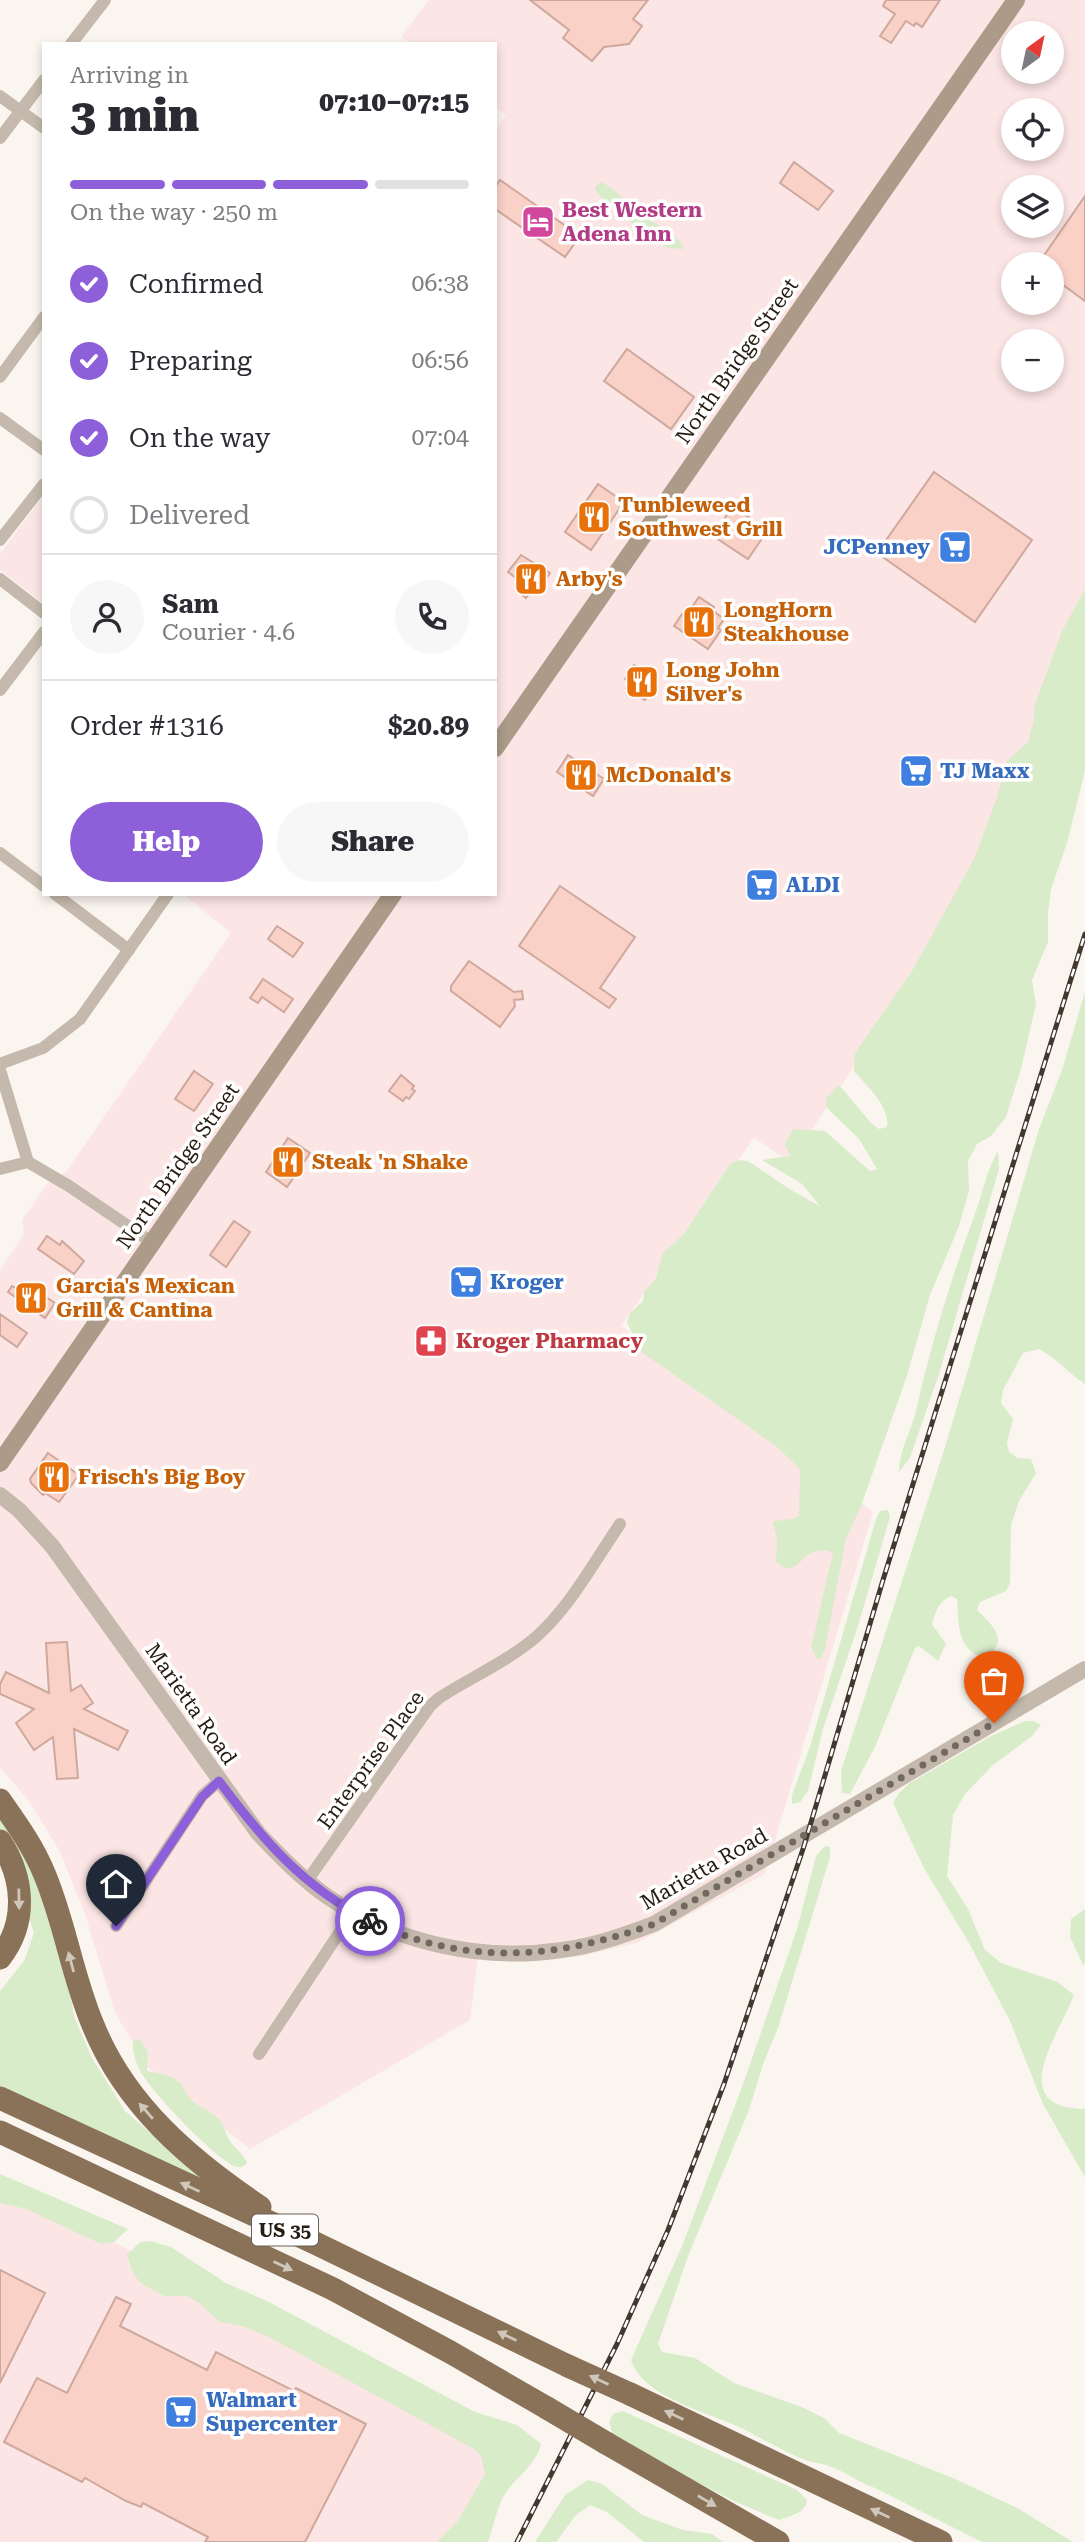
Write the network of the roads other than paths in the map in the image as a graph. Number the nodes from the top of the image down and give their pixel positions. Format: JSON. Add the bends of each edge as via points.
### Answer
{"nodes":[{"id":1,"x":104,"y":0,"type":"edge"},
{"id":2,"x":1016,"y":0,"type":"edge"},
{"id":3,"x":72,"y":42,"type":"edge"},
{"id":4,"x":42,"y":83,"type":"edge"},
{"id":5,"x":0,"y":96,"type":"edge"},
{"id":6,"x":20,"y":111,"type":"junction"},
{"id":7,"x":42,"y":127,"type":"edge"},
{"id":8,"x":0,"y":138,"type":"edge"},
{"id":9,"x":42,"y":320,"type":"edge"},
{"id":10,"x":0,"y":377,"type":"edge"},
{"id":11,"x":0,"y":418,"type":"edge"},
{"id":12,"x":42,"y":449,"type":"edge"},
{"id":13,"x":42,"y":487,"type":"edge"},
{"id":14,"x":0,"y":540,"type":"edge"},
{"id":15,"x":0,"y":579,"type":"edge"},
{"id":16,"x":42,"y":611,"type":"edge"},
{"id":17,"x":42,"y":635,"type":"edge"},
{"id":18,"x":0,"y":691,"type":"edge"},
{"id":19,"x":497,"y":745,"type":"edge"},
{"id":20,"x":0,"y":853,"type":"edge"},
{"id":21,"x":42,"y":884,"type":"edge"},
{"id":22,"x":58,"y":896,"type":"edge"},
{"id":23,"x":167,"y":896,"type":"edge"},
{"id":24,"x":392,"y":896,"type":"edge"},
{"id":25,"x":129,"y":950,"type":"junction"},
{"id":26,"x":0,"y":1064,"type":"edge"},
{"id":27,"x":0,"y":1070,"type":"edge"},
{"id":28,"x":28,"y":1162,"type":"junction"},
{"id":29,"x":0,"y":1169,"type":"edge"},
{"id":30,"x":153,"y":1243,"type":"junction"},
{"id":31,"x":0,"y":1464,"type":"edge"},
{"id":32,"x":0,"y":1495,"type":"edge"},
{"id":33,"x":620,"y":1524,"type":"dead end"},
{"id":34,"x":1085,"y":1669,"type":"edge"},
{"id":35,"x":219,"y":1781,"type":"junction"},
{"id":36,"x":0,"y":1800,"type":"edge"},
{"id":37,"x":0,"y":1841,"type":"edge"},
{"id":38,"x":307,"y":1881,"type":"junction"},
{"id":39,"x":353,"y":1912,"type":"junction"},
{"id":40,"x":116,"y":1926,"type":"dead end"},
{"id":41,"x":0,"y":1958,"type":"edge"},
{"id":42,"x":259,"y":2053,"type":"dead end"},
{"id":43,"x":0,"y":2098,"type":"edge"},
{"id":44,"x":0,"y":2132,"type":"edge"},
{"id":45,"x":0,"y":2148,"type":"edge"},
{"id":46,"x":154,"y":2205,"type":"junction"},
{"id":47,"x":315,"y":2243,"type":"junction"},
{"id":48,"x":778,"y":2542,"type":"edge"},
{"id":49,"x":941,"y":2542,"type":"edge"}],
"edges":[{"from":1,"to":3,"type":"street"},
{"from":2,"to":19,"type":"main road","name":"North Bridge Street"},
{"from":4,"to":6,"type":"street"},
{"from":5,"to":6,"type":"street"},
{"from":6,"to":7,"type":"street"},
{"from":6,"to":8,"type":"street"},
{"from":9,"to":10,"type":"street"},
{"from":11,"to":12,"type":"street"},
{"from":13,"to":14,"type":"street"},
{"from":15,"to":16,"type":"street"},
{"from":17,"to":18,"type":"street"},
{"from":20,"to":21,"type":"street"},
{"from":22,"to":25,"type":"street"},
{"from":23,"to":25,"type":"street"},
{"from":24,"to":30,"type":"main road","name":"North Bridge Street"},
{"from":25,"to":26,"type":"street","via":[[80,1019],[43,1048]]},
{"from":27,"to":28,"type":"street"},
{"from":28,"to":29,"type":"street"},
{"from":28,"to":30,"type":"street"},
{"from":30,"to":31,"type":"main road","name":"North Bridge Street"},
{"from":32,"to":35,"type":"street","name":"Marietta Road","via":[[58,1554]]},
{"from":33,"to":38,"type":"street","name":"Enterprise Place","via":[[544,1630],[439,1698],[425,1712]]},
{"from":34,"to":39,"type":"street","name":"Marietta Road","via":[[654,1924],[618,1936],[560,1951],[467,1951],[415,1939]]},
{"from":35,"to":38,"type":"street","name":"Marietta Road","via":[[258,1833]]},
{"from":35,"to":40,"type":"street","via":[[202,1797]]},
{"from":47,"to":36,"type":"highway","one_way":true,"via":[[185,2153],[133,2096],[93,2027],[44,1872]]},
{"from":37,"to":41,"type":"highway","one_way":true,"via":[[14,1862],[20,1908],[15,1933]]},
{"from":38,"to":39,"type":"street","name":"Marietta Road"},
{"from":39,"to":42,"type":"street"},
{"from":47,"to":43,"type":"highway","number":"US 35","one_way":true},
{"from":44,"to":46,"type":"highway","number":"US 35"},
{"from":45,"to":46,"type":"highway","via":[[64,2176]]},
{"from":46,"to":48,"type":"highway","number":"US 35","one_way":true,"bridge":true,"via":[[333,2289],[450,2352]]},
{"from":49,"to":47,"type":"highway","number":"US 35","one_way":true,"bridge":true}]}
